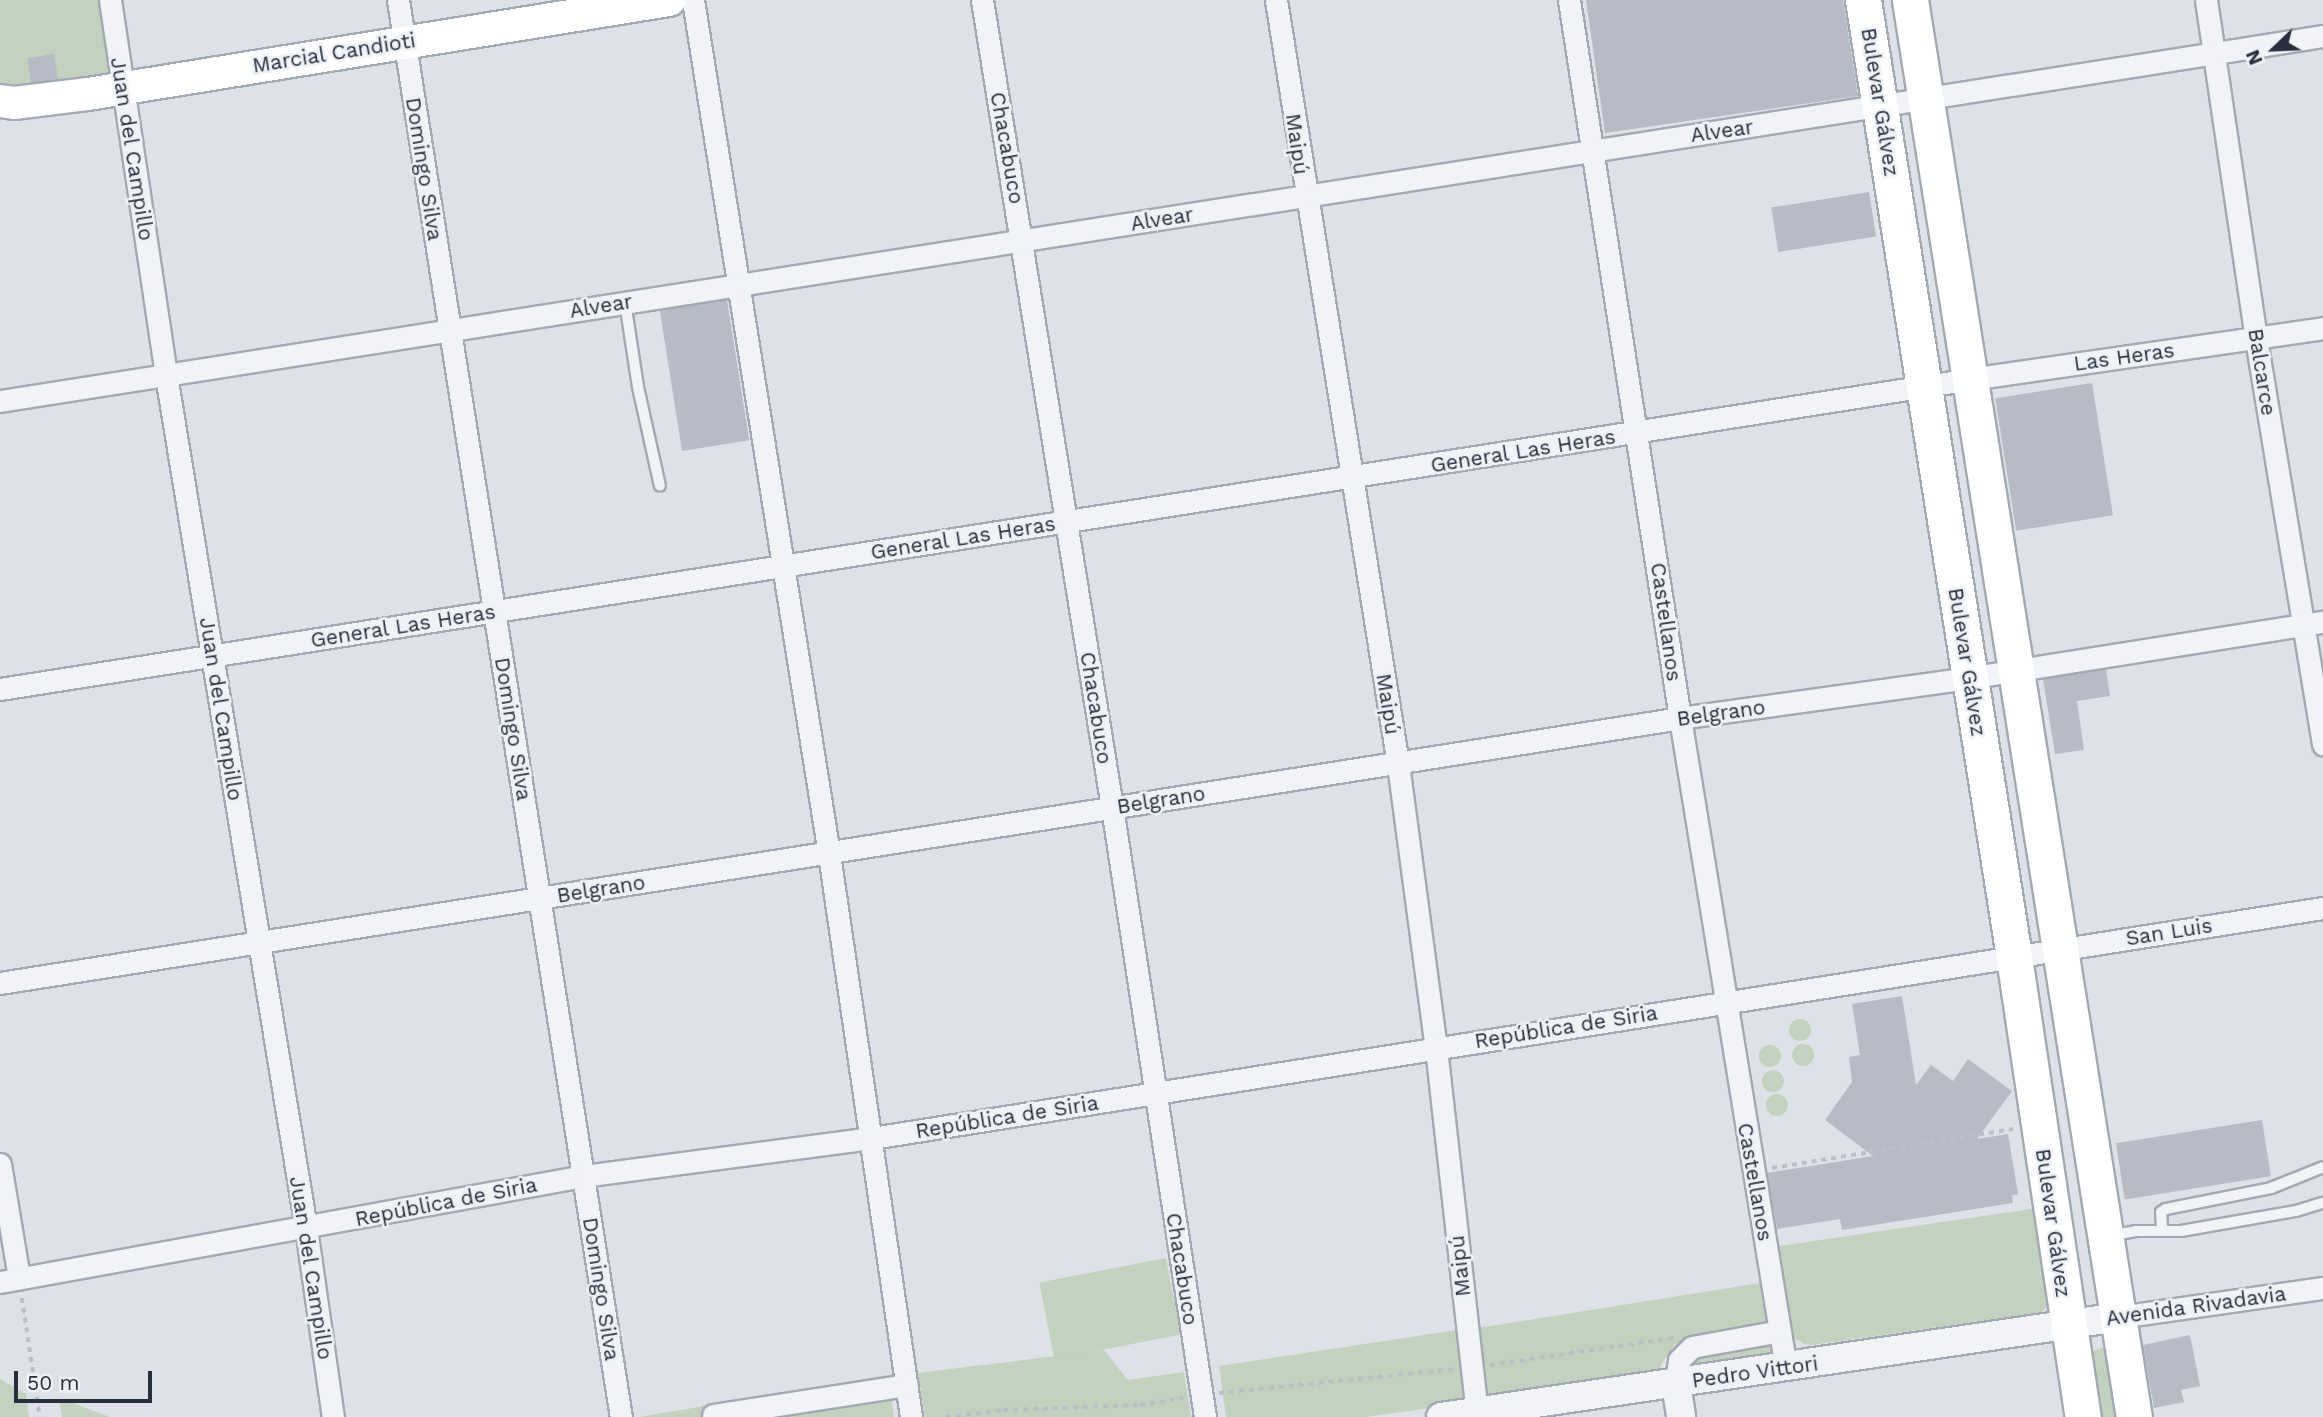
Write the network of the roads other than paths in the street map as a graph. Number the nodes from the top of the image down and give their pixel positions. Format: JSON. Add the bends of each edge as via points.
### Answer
{"nodes":[{"id":1,"x":110,"y":0,"type":"edge"},
{"id":2,"x":398,"y":0,"type":"edge"},
{"id":3,"x":669,"y":0,"type":"edge"},
{"id":4,"x":693,"y":0,"type":"edge"},
{"id":5,"x":982,"y":0,"type":"edge"},
{"id":6,"x":1276,"y":0,"type":"edge"},
{"id":7,"x":1569,"y":0,"type":"edge"},
{"id":8,"x":1864,"y":0,"type":"edge"},
{"id":9,"x":1910,"y":0,"type":"edge"},
{"id":10,"x":2206,"y":0,"type":"edge"},
{"id":11,"x":2323,"y":36,"type":"edge"},
{"id":12,"x":405,"y":41,"type":"junction"},
{"id":13,"x":2216,"y":54,"type":"junction"},
{"id":14,"x":122,"y":87,"type":"junction"},
{"id":15,"x":1927,"y":100,"type":"junction"},
{"id":16,"x":5,"y":104,"type":"edge"},
{"id":17,"x":1880,"y":108,"type":"junction"},
{"id":18,"x":1594,"y":150,"type":"junction"},
{"id":19,"x":1305,"y":197,"type":"junction"},
{"id":20,"x":1022,"y":240,"type":"junction"},
{"id":21,"x":738,"y":285,"type":"junction"},
{"id":22,"x":625,"y":302,"type":"junction"},
{"id":23,"x":2323,"y":328,"type":"edge"},
{"id":24,"x":448,"y":329,"type":"junction"},
{"id":25,"x":2256,"y":338,"type":"junction"},
{"id":26,"x":166,"y":375,"type":"junction"},
{"id":27,"x":1970,"y":379,"type":"junction"},
{"id":28,"x":1926,"y":388,"type":"junction"},
{"id":29,"x":0,"y":401,"type":"edge"},
{"id":30,"x":1638,"y":433,"type":"junction"},
{"id":31,"x":1351,"y":478,"type":"junction"},
{"id":32,"x":660,"y":486,"type":"dead end"},
{"id":33,"x":1066,"y":522,"type":"junction"},
{"id":34,"x":783,"y":566,"type":"junction"},
{"id":35,"x":495,"y":612,"type":"junction"},
{"id":36,"x":2314,"y":624,"type":"edge"},
{"id":37,"x":213,"y":656,"type":"junction"},
{"id":38,"x":2014,"y":670,"type":"junction"},
{"id":39,"x":1968,"y":678,"type":"junction"},
{"id":40,"x":0,"y":690,"type":"edge"},
{"id":41,"x":1680,"y":718,"type":"junction"},
{"id":42,"x":2323,"y":744,"type":"edge"},
{"id":43,"x":1398,"y":764,"type":"junction"},
{"id":44,"x":1112,"y":807,"type":"junction"},
{"id":45,"x":830,"y":854,"type":"junction"},
{"id":46,"x":540,"y":899,"type":"junction"},
{"id":47,"x":2323,"y":908,"type":"edge"},
{"id":48,"x":258,"y":944,"type":"junction"},
{"id":49,"x":2058,"y":950,"type":"junction"},
{"id":50,"x":2014,"y":957,"type":"junction"},
{"id":51,"x":0,"y":984,"type":"edge"},
{"id":52,"x":1726,"y":1002,"type":"junction"},
{"id":53,"x":1436,"y":1048,"type":"junction"},
{"id":54,"x":1155,"y":1093,"type":"junction"},
{"id":55,"x":872,"y":1138,"type":"junction"},
{"id":56,"x":0,"y":1164,"type":"edge"},
{"id":57,"x":2323,"y":1167,"type":"edge"},
{"id":58,"x":583,"y":1176,"type":"junction"},
{"id":59,"x":2323,"y":1203,"type":"edge"},
{"id":60,"x":306,"y":1228,"type":"junction"},
{"id":61,"x":2162,"y":1229,"type":"junction"},
{"id":62,"x":2106,"y":1236,"type":"junction"},
{"id":63,"x":10,"y":1280,"type":"edge"},
{"id":64,"x":2323,"y":1288,"type":"edge"},
{"id":65,"x":2119,"y":1317,"type":"junction"},
{"id":66,"x":2069,"y":1325,"type":"junction"},
{"id":67,"x":1780,"y":1331,"type":"junction"},
{"id":68,"x":1786,"y":1368,"type":"junction"},
{"id":69,"x":1676,"y":1384,"type":"junction"},
{"id":70,"x":907,"y":1385,"type":"junction"},
{"id":71,"x":1477,"y":1411,"type":"junction"},
{"id":72,"x":713,"y":1415,"type":"dead end"},
{"id":73,"x":334,"y":1417,"type":"edge"},
{"id":74,"x":621,"y":1417,"type":"edge"},
{"id":75,"x":911,"y":1417,"type":"edge"},
{"id":76,"x":1205,"y":1417,"type":"edge"},
{"id":77,"x":1441,"y":1417,"type":"edge"},
{"id":78,"x":1681,"y":1417,"type":"edge"},
{"id":79,"x":2083,"y":1417,"type":"edge"},
{"id":80,"x":2134,"y":1417,"type":"edge"}],
"edges":[{"from":1,"to":14,"type":"street","name":"Juan del Campillo"},
{"from":2,"to":12,"type":"street","name":"Domingo Silva"},
{"from":3,"to":12,"type":"main road","name":"Marcial Candioti"},
{"from":4,"to":21,"type":"street"},
{"from":5,"to":20,"type":"street","name":"Chacabuco"},
{"from":6,"to":19,"type":"street","name":"Maipú"},
{"from":7,"to":18,"type":"street","name":"Castellanos"},
{"from":8,"to":17,"type":"main road","name":"Bulevar Gálvez"},
{"from":9,"to":15,"type":"main road"},
{"from":10,"to":13,"type":"street","name":"Balcarce"},
{"from":11,"to":13,"type":"street","name":"Alvear"},
{"from":12,"to":14,"type":"main road","name":"Marcial Candioti"},
{"from":12,"to":24,"type":"street","name":"Domingo Silva"},
{"from":13,"to":15,"type":"street","name":"Alvear"},
{"from":13,"to":25,"type":"street","name":"Balcarce"},
{"from":14,"to":16,"type":"main road","name":"Marcial Candioti"},
{"from":14,"to":26,"type":"street","name":"Juan del Campillo"},
{"from":15,"to":17,"type":"street","name":"Alvear"},
{"from":15,"to":27,"type":"main road"},
{"from":17,"to":18,"type":"street","name":"Alvear"},
{"from":17,"to":28,"type":"main road","name":"Bulevar Gálvez"},
{"from":18,"to":19,"type":"street","name":"Alvear"},
{"from":18,"to":30,"type":"street","name":"Castellanos"},
{"from":19,"to":20,"type":"street","name":"Alvear"},
{"from":19,"to":31,"type":"street","name":"Maipú"},
{"from":20,"to":21,"type":"street","name":"Alvear"},
{"from":20,"to":33,"type":"street","name":"Chacabuco"},
{"from":21,"to":22,"type":"street","name":"Alvear"},
{"from":21,"to":34,"type":"street"},
{"from":22,"to":24,"type":"street","name":"Alvear"},
{"from":22,"to":32,"type":"lane"},
{"from":23,"to":25,"type":"street","name":"Las Heras"},
{"from":24,"to":26,"type":"street","name":"Alvear"},
{"from":24,"to":35,"type":"street","name":"Domingo Silva"},
{"from":25,"to":27,"type":"street","name":"Las Heras"},
{"from":25,"to":36,"type":"street","name":"Balcarce"},
{"from":26,"to":29,"type":"street","name":"Alvear"},
{"from":26,"to":37,"type":"street","name":"Juan del Campillo"},
{"from":27,"to":28,"type":"street","name":"Las Heras"},
{"from":27,"to":38,"type":"main road"},
{"from":28,"to":30,"type":"street","name":"General Las Heras"},
{"from":28,"to":39,"type":"main road","name":"Bulevar Gálvez"},
{"from":30,"to":31,"type":"street","name":"General Las Heras"},
{"from":30,"to":41,"type":"street","name":"Castellanos"},
{"from":31,"to":33,"type":"street","name":"General Las Heras"},
{"from":31,"to":43,"type":"street","name":"Maipú"},
{"from":33,"to":34,"type":"street","name":"General Las Heras"},
{"from":33,"to":44,"type":"street","name":"Chacabuco"},
{"from":34,"to":35,"type":"street","name":"General Las Heras"},
{"from":34,"to":45,"type":"street"},
{"from":35,"to":37,"type":"street","name":"General Las Heras"},
{"from":35,"to":46,"type":"street","name":"Domingo Silva"},
{"from":36,"to":38,"type":"street","name":"Belgrano"},
{"from":36,"to":42,"type":"street","name":"Balcarce"},
{"from":37,"to":40,"type":"street","name":"General Las Heras"},
{"from":37,"to":48,"type":"street","name":"Juan del Campillo"},
{"from":38,"to":39,"type":"street","name":"Belgrano"},
{"from":38,"to":49,"type":"main road"},
{"from":39,"to":41,"type":"street","name":"Belgrano"},
{"from":39,"to":50,"type":"main road","name":"Bulevar Gálvez"},
{"from":41,"to":43,"type":"street","name":"Belgrano"},
{"from":41,"to":52,"type":"street","name":"Castellanos"},
{"from":43,"to":44,"type":"street","name":"Belgrano"},
{"from":43,"to":53,"type":"street","name":"Maipú"},
{"from":44,"to":45,"type":"street","name":"Belgrano"},
{"from":44,"to":54,"type":"street","name":"Chacabuco"},
{"from":45,"to":46,"type":"street","name":"Belgrano"},
{"from":45,"to":55,"type":"street"},
{"from":46,"to":48,"type":"street","name":"Belgrano"},
{"from":46,"to":58,"type":"street","name":"Domingo Silva"},
{"from":47,"to":49,"type":"street","name":"San Luis"},
{"from":48,"to":51,"type":"street","name":"Belgrano"},
{"from":48,"to":60,"type":"street","name":"Juan del Campillo"},
{"from":49,"to":50,"type":"street","name":"San Luis"},
{"from":49,"to":62,"type":"main road"},
{"from":50,"to":52,"type":"street","name":"República de Siria"},
{"from":50,"to":66,"type":"main road","name":"Bulevar Gálvez"},
{"from":52,"to":53,"type":"street","name":"República de Siria"},
{"from":52,"to":67,"type":"street","name":"Castellanos"},
{"from":53,"to":54,"type":"street","name":"República de Siria"},
{"from":53,"to":71,"type":"street","name":"Maipú"},
{"from":54,"to":55,"type":"street","name":"República de Siria"},
{"from":54,"to":76,"type":"street","name":"Chacabuco"},
{"from":55,"to":58,"type":"street","name":"República de Siria"},
{"from":55,"to":70,"type":"street"},
{"from":56,"to":63,"type":"street"},
{"from":57,"to":61,"type":"lane","via":[[2271,1188],[2166,1209],[2161,1212]]},
{"from":58,"to":60,"type":"street","name":"República de Siria"},
{"from":58,"to":74,"type":"street","name":"Domingo Silva"},
{"from":59,"to":61,"type":"lane","via":[[2228,1223]]},
{"from":60,"to":63,"type":"street","name":"República de Siria"},
{"from":60,"to":73,"type":"street","name":"Juan del Campillo"},
{"from":61,"to":62,"type":"lane"},
{"from":62,"to":65,"type":"main road"},
{"from":64,"to":65,"type":"street","name":"Avenida Rivadavia"},
{"from":65,"to":66,"type":"street","name":"Avenida Rivadavia"},
{"from":65,"to":80,"type":"main road"},
{"from":66,"to":68,"type":"street","name":"Pedro Vittori"},
{"from":66,"to":79,"type":"main road","name":"Bulevar Gálvez"},
{"from":67,"to":68,"type":"street","name":"Castellanos"},
{"from":67,"to":69,"type":"street","via":[[1692,1347],[1679,1360]]},
{"from":68,"to":69,"type":"street","name":"Pedro Vittori"},
{"from":69,"to":71,"type":"street","name":"Pedro Vittori"},
{"from":69,"to":78,"type":"street"},
{"from":70,"to":72,"type":"street"},
{"from":70,"to":75,"type":"street"},
{"from":71,"to":77,"type":"street","name":"Pedro Vittori"}]}
